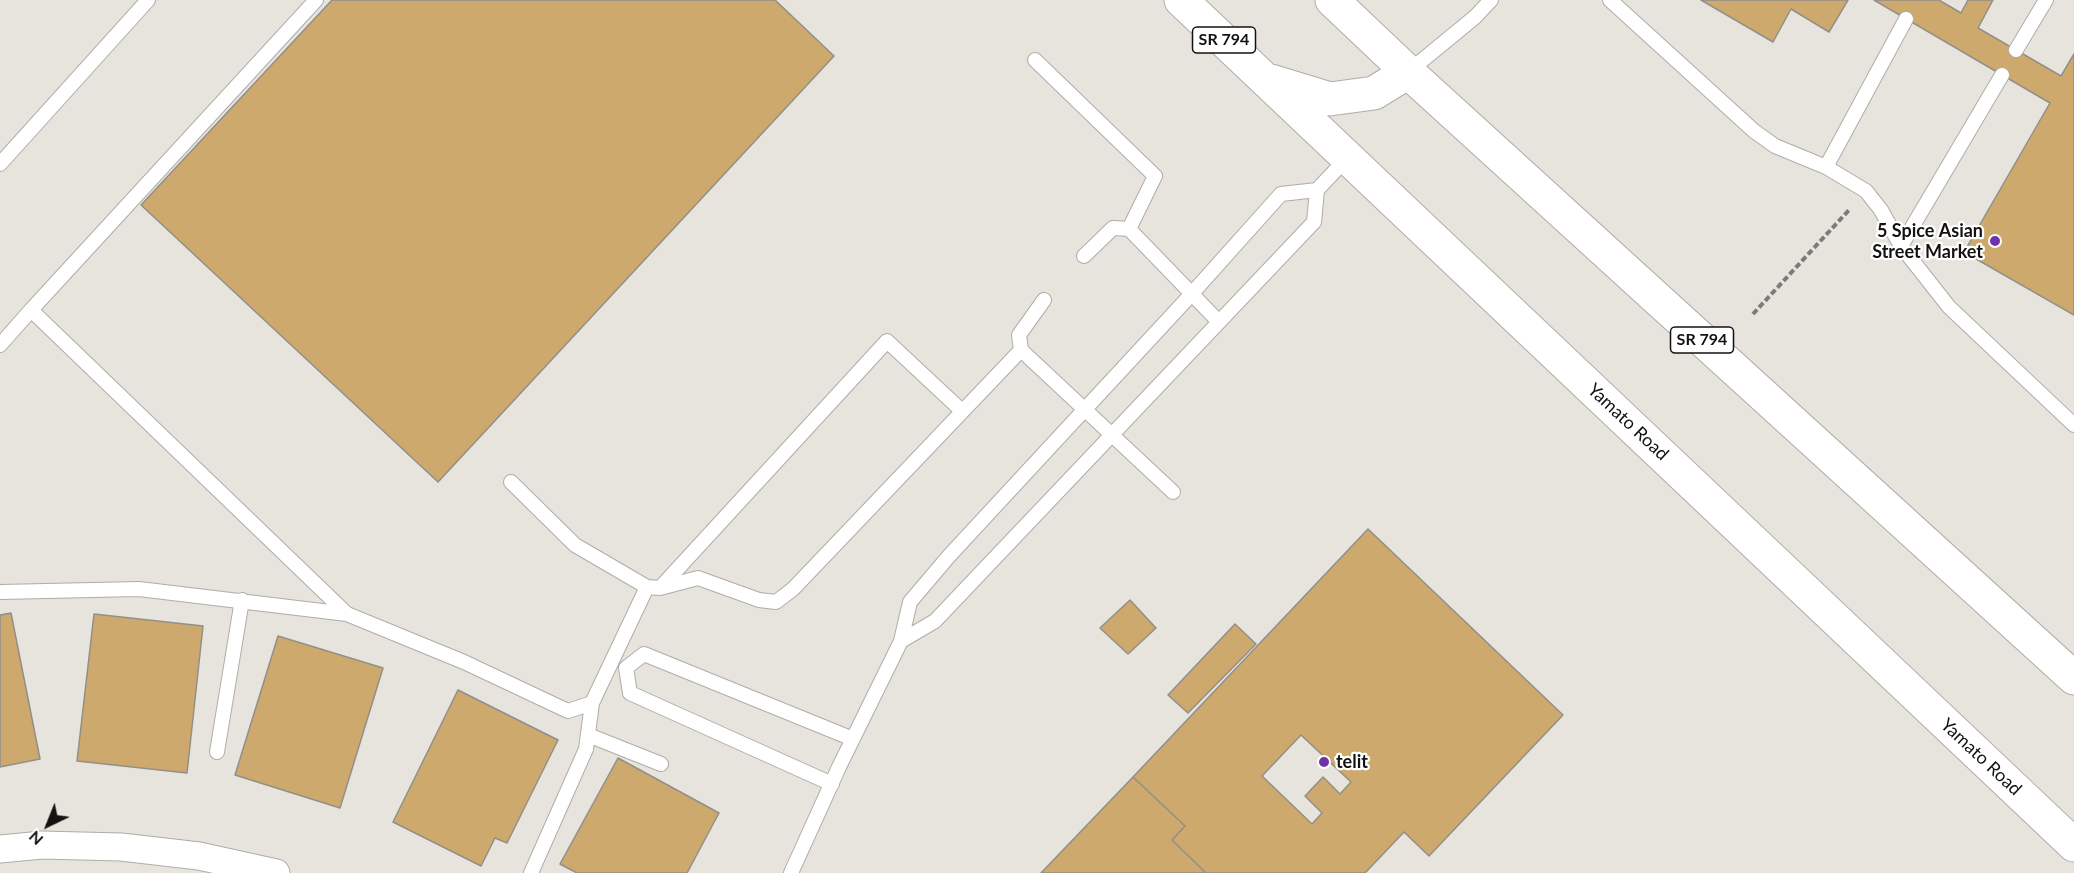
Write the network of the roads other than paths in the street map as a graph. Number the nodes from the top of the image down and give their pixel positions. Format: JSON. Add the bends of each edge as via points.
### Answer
{"nodes":[{"id":1,"x":148,"y":0,"type":"edge"},
{"id":2,"x":316,"y":0,"type":"edge"},
{"id":3,"x":1181,"y":0,"type":"edge"},
{"id":4,"x":1332,"y":0,"type":"edge"},
{"id":5,"x":1491,"y":0,"type":"edge"},
{"id":6,"x":1611,"y":0,"type":"edge"},
{"id":7,"x":2046,"y":0,"type":"edge"},
{"id":8,"x":1906,"y":19,"type":"dead end"},
{"id":9,"x":2016,"y":50,"type":"dead end"},
{"id":10,"x":1035,"y":60,"type":"dead end"},
{"id":11,"x":1408,"y":72,"type":"junction"},
{"id":12,"x":2002,"y":75,"type":"dead end"},
{"id":13,"x":1267,"y":80,"type":"junction"},
{"id":14,"x":1348,"y":157,"type":"junction"},
{"id":15,"x":0,"y":164,"type":"edge"},
{"id":16,"x":1826,"y":167,"type":"junction"},
{"id":17,"x":1317,"y":190,"type":"junction"},
{"id":18,"x":1129,"y":229,"type":"junction"},
{"id":19,"x":1901,"y":246,"type":"junction"},
{"id":20,"x":1084,"y":256,"type":"dead end"},
{"id":21,"x":1191,"y":294,"type":"junction"},
{"id":22,"x":1044,"y":300,"type":"dead end"},
{"id":23,"x":31,"y":310,"type":"junction"},
{"id":24,"x":1219,"y":322,"type":"junction"},
{"id":25,"x":0,"y":345,"type":"edge"},
{"id":26,"x":1022,"y":350,"type":"junction"},
{"id":27,"x":1085,"y":409,"type":"junction"},
{"id":28,"x":962,"y":411,"type":"junction"},
{"id":29,"x":2074,"y":425,"type":"edge"},
{"id":30,"x":1113,"y":434,"type":"junction"},
{"id":31,"x":511,"y":482,"type":"dead end"},
{"id":32,"x":1173,"y":492,"type":"dead end"},
{"id":33,"x":653,"y":587,"type":"junction"},
{"id":34,"x":0,"y":592,"type":"edge"},
{"id":35,"x":242,"y":600,"type":"junction"},
{"id":36,"x":347,"y":614,"type":"junction"},
{"id":37,"x":901,"y":641,"type":"junction"},
{"id":38,"x":612,"y":662,"type":"junction"},
{"id":39,"x":626,"y":668,"type":"junction"},
{"id":40,"x":2074,"y":678,"type":"edge"},
{"id":41,"x":592,"y":703,"type":"junction"},
{"id":42,"x":588,"y":735,"type":"junction"},
{"id":43,"x":853,"y":739,"type":"junction"},
{"id":44,"x":217,"y":752,"type":"dead end"},
{"id":45,"x":661,"y":764,"type":"dead end"},
{"id":46,"x":832,"y":784,"type":"junction"},
{"id":47,"x":2074,"y":845,"type":"edge"},
{"id":48,"x":0,"y":849,"type":"edge"},
{"id":49,"x":276,"y":873,"type":"edge"},
{"id":50,"x":531,"y":873,"type":"edge"},
{"id":51,"x":791,"y":873,"type":"edge"}],
"edges":[{"from":1,"to":15,"type":"lane"},
{"from":2,"to":23,"type":"lane"},
{"from":3,"to":13,"type":"main road","name":"Yamato Road","number":"SR 794"},
{"from":4,"to":11,"type":"main road","number":"SR 794"},
{"from":5,"to":11,"type":"lane"},
{"from":6,"to":16,"type":"lane","via":[[1754,131],[1775,146]]},
{"from":7,"to":9,"type":"lane"},
{"from":8,"to":16,"type":"lane"},
{"from":10,"to":18,"type":"lane","via":[[1155,176]]},
{"from":11,"to":13,"type":"main road","via":[[1374,93],[1330,99]]},
{"from":11,"to":40,"type":"main road","number":"SR 794"},
{"from":12,"to":19,"type":"lane"},
{"from":13,"to":14,"type":"main road","name":"Yamato Road","number":"SR 794"},
{"from":14,"to":17,"type":"lane"},
{"from":14,"to":47,"type":"main road","name":"Yamato Road","number":"SR 794"},
{"from":16,"to":19,"type":"lane","via":[[1866,191]]},
{"from":17,"to":21,"type":"lane","via":[[1281,194]]},
{"from":17,"to":24,"type":"lane","via":[[1314,222]]},
{"from":18,"to":20,"type":"lane","via":[[1113,228]]},
{"from":18,"to":21,"type":"lane"},
{"from":19,"to":29,"type":"lane","via":[[1948,307]]},
{"from":21,"to":24,"type":"lane"},
{"from":21,"to":27,"type":"lane"},
{"from":22,"to":26,"type":"lane","via":[[1019,335]]},
{"from":23,"to":25,"type":"lane"},
{"from":23,"to":36,"type":"lane"},
{"from":24,"to":30,"type":"lane"},
{"from":26,"to":27,"type":"lane"},
{"from":26,"to":28,"type":"lane"},
{"from":27,"to":30,"type":"lane"},
{"from":27,"to":37,"type":"lane","via":[[910,602]]},
{"from":28,"to":33,"type":"lane","via":[[793,589],[776,602],[759,600],[698,578]]},
{"from":28,"to":33,"type":"lane","via":[[887,341]]},
{"from":30,"to":32,"type":"lane"},
{"from":30,"to":37,"type":"lane","via":[[935,621]]},
{"from":31,"to":33,"type":"lane","via":[[575,545]]},
{"from":33,"to":38,"type":"lane"},
{"from":34,"to":35,"type":"lane","via":[[139,589]]},
{"from":35,"to":36,"type":"lane"},
{"from":35,"to":44,"type":"lane"},
{"from":36,"to":41,"type":"lane","via":[[464,662],[567,711]]},
{"from":37,"to":43,"type":"lane"},
{"from":38,"to":39,"type":"lane"},
{"from":38,"to":41,"type":"lane"},
{"from":39,"to":43,"type":"lane","via":[[644,654]]},
{"from":39,"to":46,"type":"lane","via":[[630,693]]},
{"from":41,"to":42,"type":"lane"},
{"from":42,"to":45,"type":"lane"},
{"from":42,"to":50,"type":"lane","via":[[586,749]]},
{"from":43,"to":46,"type":"lane"},
{"from":46,"to":51,"type":"lane"},
{"from":48,"to":49,"type":"street","via":[[42,845],[121,847],[199,855]]}]}
